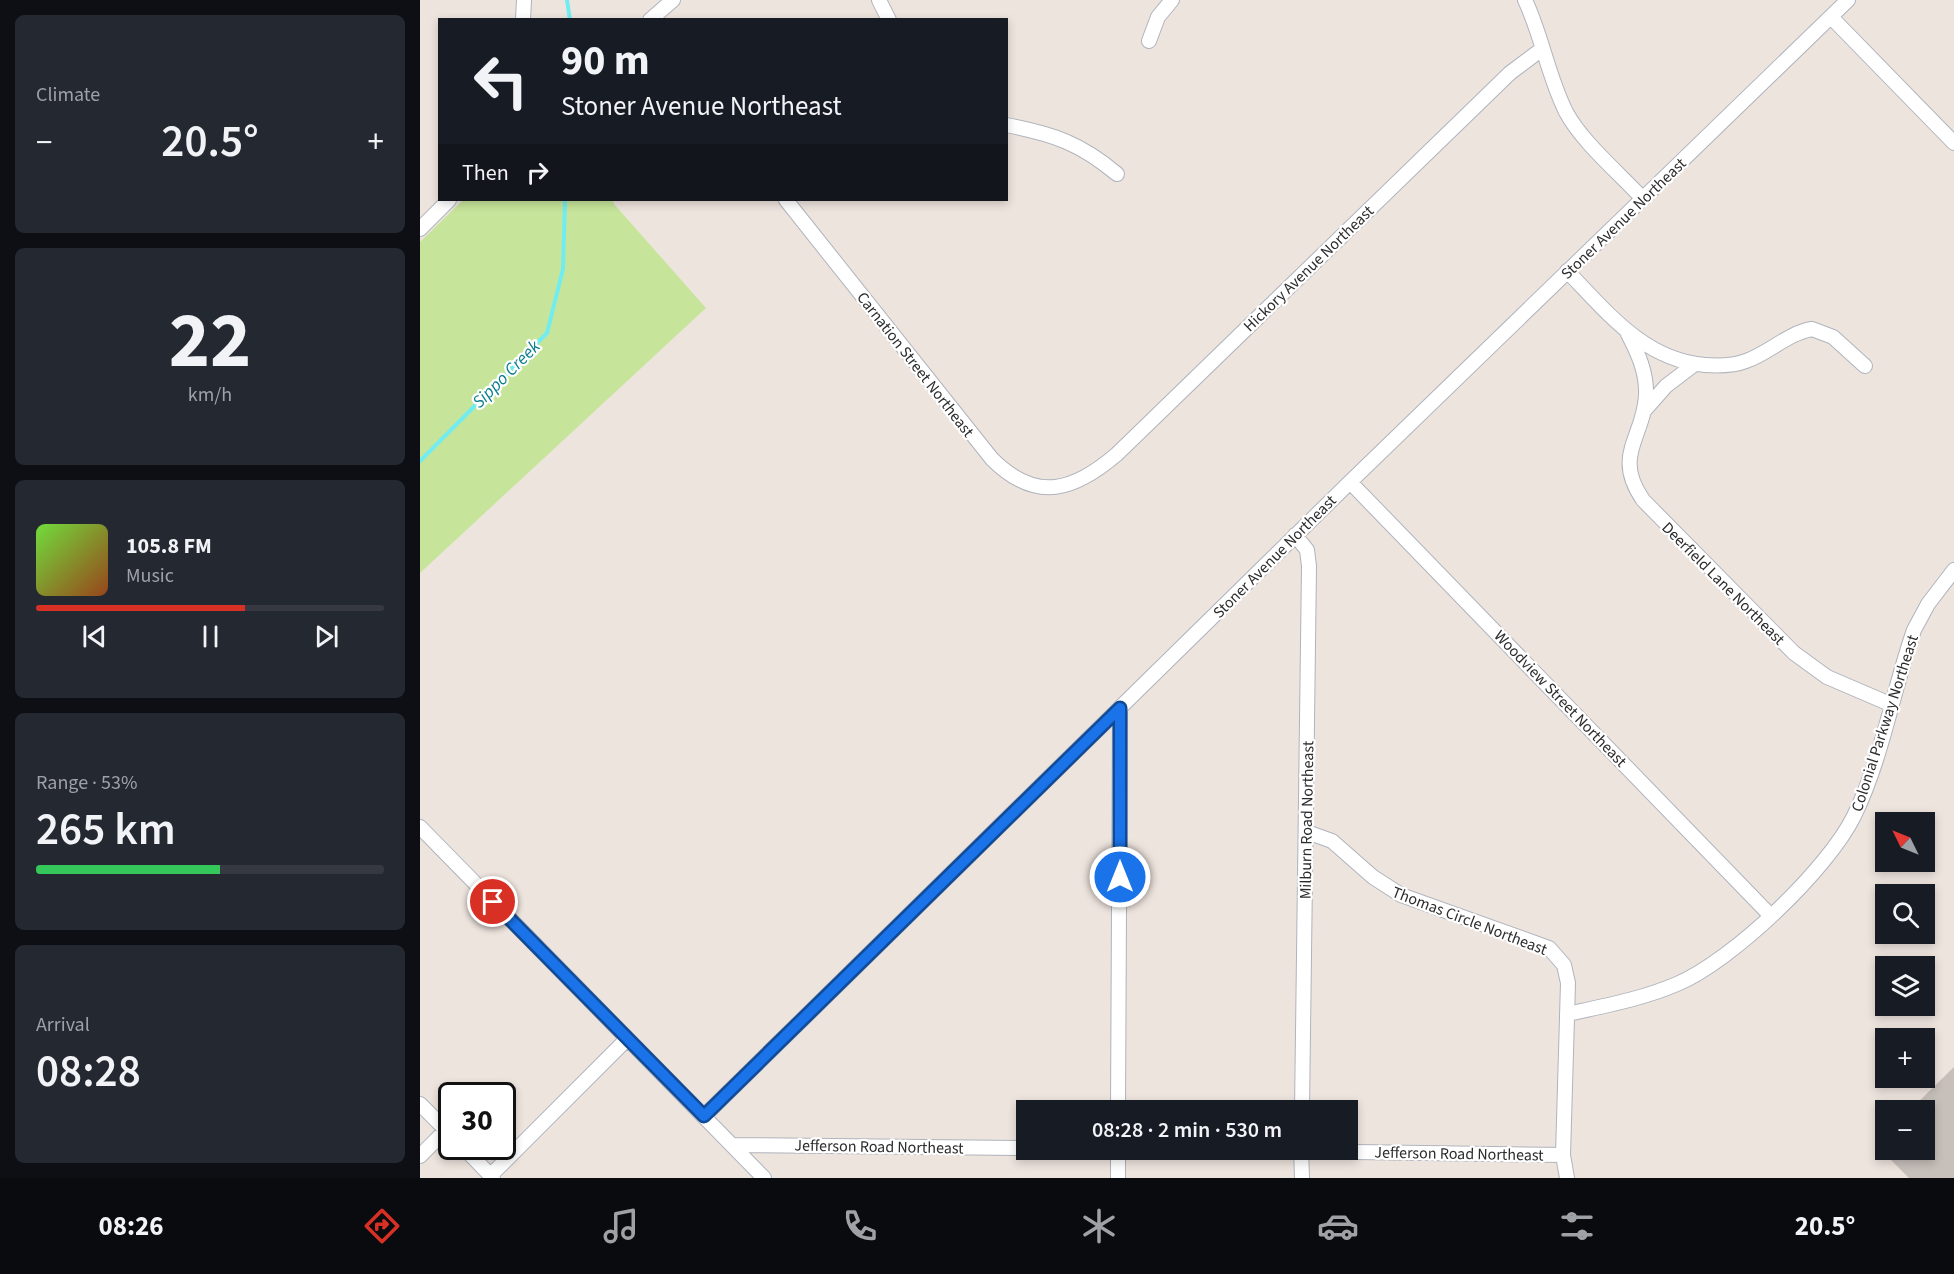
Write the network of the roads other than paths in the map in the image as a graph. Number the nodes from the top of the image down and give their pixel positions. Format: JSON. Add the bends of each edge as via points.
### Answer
{"nodes":[{"id":1,"x":524,"y":0,"type":"edge"},
{"id":2,"x":673,"y":0,"type":"edge"},
{"id":3,"x":879,"y":0,"type":"edge"},
{"id":4,"x":1172,"y":0,"type":"edge"},
{"id":5,"x":1525,"y":0,"type":"edge"},
{"id":6,"x":1848,"y":0,"type":"edge"},
{"id":7,"x":1831,"y":17,"type":"junction"},
{"id":8,"x":523,"y":18,"type":"edge"},
{"id":9,"x":652,"y":18,"type":"edge"},
{"id":10,"x":888,"y":18,"type":"edge"},
{"id":11,"x":1149,"y":42,"type":"dead end"},
{"id":12,"x":1542,"y":49,"type":"junction"},
{"id":13,"x":1008,"y":125,"type":"edge"},
{"id":14,"x":1954,"y":143,"type":"edge"},
{"id":15,"x":1117,"y":174,"type":"dead end"},
{"id":16,"x":1642,"y":198,"type":"junction"},
{"id":17,"x":448,"y":201,"type":"edge"},
{"id":18,"x":787,"y":201,"type":"edge"},
{"id":19,"x":420,"y":229,"type":"edge"},
{"id":20,"x":1567,"y":271,"type":"junction"},
{"id":21,"x":1628,"y":334,"type":"junction"},
{"id":22,"x":1695,"y":364,"type":"junction"},
{"id":23,"x":1865,"y":366,"type":"dead end"},
{"id":24,"x":1643,"y":413,"type":"junction"},
{"id":25,"x":1350,"y":482,"type":"junction"},
{"id":26,"x":1072,"y":484,"type":"joint"},
{"id":27,"x":1296,"y":535,"type":"junction"},
{"id":28,"x":1954,"y":570,"type":"edge"},
{"id":29,"x":1890,"y":705,"type":"junction"},
{"id":30,"x":1120,"y":708,"type":"junction"},
{"id":31,"x":420,"y":828,"type":"edge"},
{"id":32,"x":1307,"y":832,"type":"junction"},
{"id":33,"x":1770,"y":915,"type":"junction"},
{"id":34,"x":1568,"y":1014,"type":"junction"},
{"id":35,"x":627,"y":1039,"type":"junction"},
{"id":36,"x":1118,"y":1100,"type":"edge"},
{"id":37,"x":1302,"y":1100,"type":"edge"},
{"id":38,"x":420,"y":1104,"type":"edge"},
{"id":39,"x":704,"y":1116,"type":"junction"},
{"id":40,"x":438,"y":1122,"type":"edge"},
{"id":41,"x":438,"y":1142,"type":"edge"},
{"id":42,"x":732,"y":1145,"type":"junction"},
{"id":43,"x":1016,"y":1148,"type":"edge"},
{"id":44,"x":1358,"y":1151,"type":"edge"},
{"id":45,"x":1563,"y":1155,"type":"junction"},
{"id":46,"x":420,"y":1156,"type":"edge"},
{"id":47,"x":476,"y":1160,"type":"edge"},
{"id":48,"x":1118,"y":1160,"type":"edge"},
{"id":49,"x":1301,"y":1160,"type":"edge"},
{"id":50,"x":492,"y":1177,"type":"edge"},
{"id":51,"x":764,"y":1178,"type":"edge"},
{"id":52,"x":1118,"y":1178,"type":"edge"},
{"id":53,"x":1302,"y":1178,"type":"edge"},
{"id":54,"x":1567,"y":1178,"type":"edge"}],
"edges":[{"from":1,"to":8,"type":"street"},
{"from":2,"to":9,"type":"street"},
{"from":3,"to":10,"type":"street"},
{"from":4,"to":11,"type":"street","via":[[1158,16]]},
{"from":5,"to":12,"type":"street"},
{"from":6,"to":7,"type":"street","name":"Stoner Avenue Northeast"},
{"from":7,"to":14,"type":"street"},
{"from":7,"to":16,"type":"street","name":"Stoner Avenue Northeast"},
{"from":12,"to":16,"type":"street","via":[[1568,114]]},
{"from":12,"to":26,"type":"street","name":"Hickory Avenue Northeast","via":[[1510,73],[1117,454],[1095,473]]},
{"from":13,"to":15,"type":"street","via":[[1058,136],[1092,153]]},
{"from":16,"to":20,"type":"street","name":"Stoner Avenue Northeast"},
{"from":17,"to":19,"type":"street"},
{"from":18,"to":26,"type":"street","name":"Carnation Street Northeast","via":[[992,459],[1007,472],[1034,484]]},
{"from":20,"to":21,"type":"street","name":"Deerfield Lane Northeast"},
{"from":20,"to":25,"type":"street","name":"Stoner Avenue Northeast"},
{"from":21,"to":22,"type":"street","name":"Deerfield Lane Northeast","via":[[1662,354]]},
{"from":21,"to":24,"type":"street","name":"Deerfield Lane Northeast","via":[[1645,376]]},
{"from":22,"to":23,"type":"street","via":[[1737,364],[1812,329],[1833,337]]},
{"from":22,"to":24,"type":"street","name":"Deerfield Lane Northeast","via":[[1666,386]]},
{"from":24,"to":29,"type":"street","name":"Deerfield Lane Northeast","via":[[1631,445],[1629,468],[1635,487],[1650,507],[1794,654],[1827,677]]},
{"from":25,"to":27,"type":"street","name":"Stoner Avenue Northeast"},
{"from":25,"to":33,"type":"street","name":"Woodview Street Northeast"},
{"from":27,"to":30,"type":"street","name":"Stoner Avenue Northeast"},
{"from":27,"to":32,"type":"street","name":"Milburn Road Northeast","via":[[1307,550],[1309,566]]},
{"from":28,"to":29,"type":"street","name":"Colonial Parkway Northeast","via":[[1918,623]]},
{"from":29,"to":33,"type":"street","name":"Colonial Parkway Northeast","via":[[1862,797],[1845,832],[1821,865]]},
{"from":30,"to":36,"type":"street"},
{"from":30,"to":39,"type":"street","name":"Stoner Avenue Northeast"},
{"from":31,"to":35,"type":"street"},
{"from":32,"to":34,"type":"street","name":"Thomas Circle Northeast","via":[[1332,841],[1372,877],[1401,895],[1549,948],[1565,968]]},
{"from":32,"to":37,"type":"street","name":"Milburn Road Northeast"},
{"from":33,"to":34,"type":"street","name":"Colonial Parkway Northeast","via":[[1720,959],[1691,978],[1639,997]]},
{"from":34,"to":45,"type":"street","name":"Thomas Circle Northeast"},
{"from":35,"to":39,"type":"street"},
{"from":35,"to":50,"type":"street"},
{"from":38,"to":40,"type":"street"},
{"from":39,"to":42,"type":"street"},
{"from":41,"to":46,"type":"street"},
{"from":42,"to":43,"type":"street","name":"Jefferson Road Northeast"},
{"from":42,"to":51,"type":"street"},
{"from":44,"to":45,"type":"street","name":"Jefferson Road Northeast"},
{"from":45,"to":54,"type":"street","name":"Thomas Circle Northeast"},
{"from":47,"to":50,"type":"street"},
{"from":48,"to":52,"type":"street"},
{"from":49,"to":53,"type":"street"}]}
